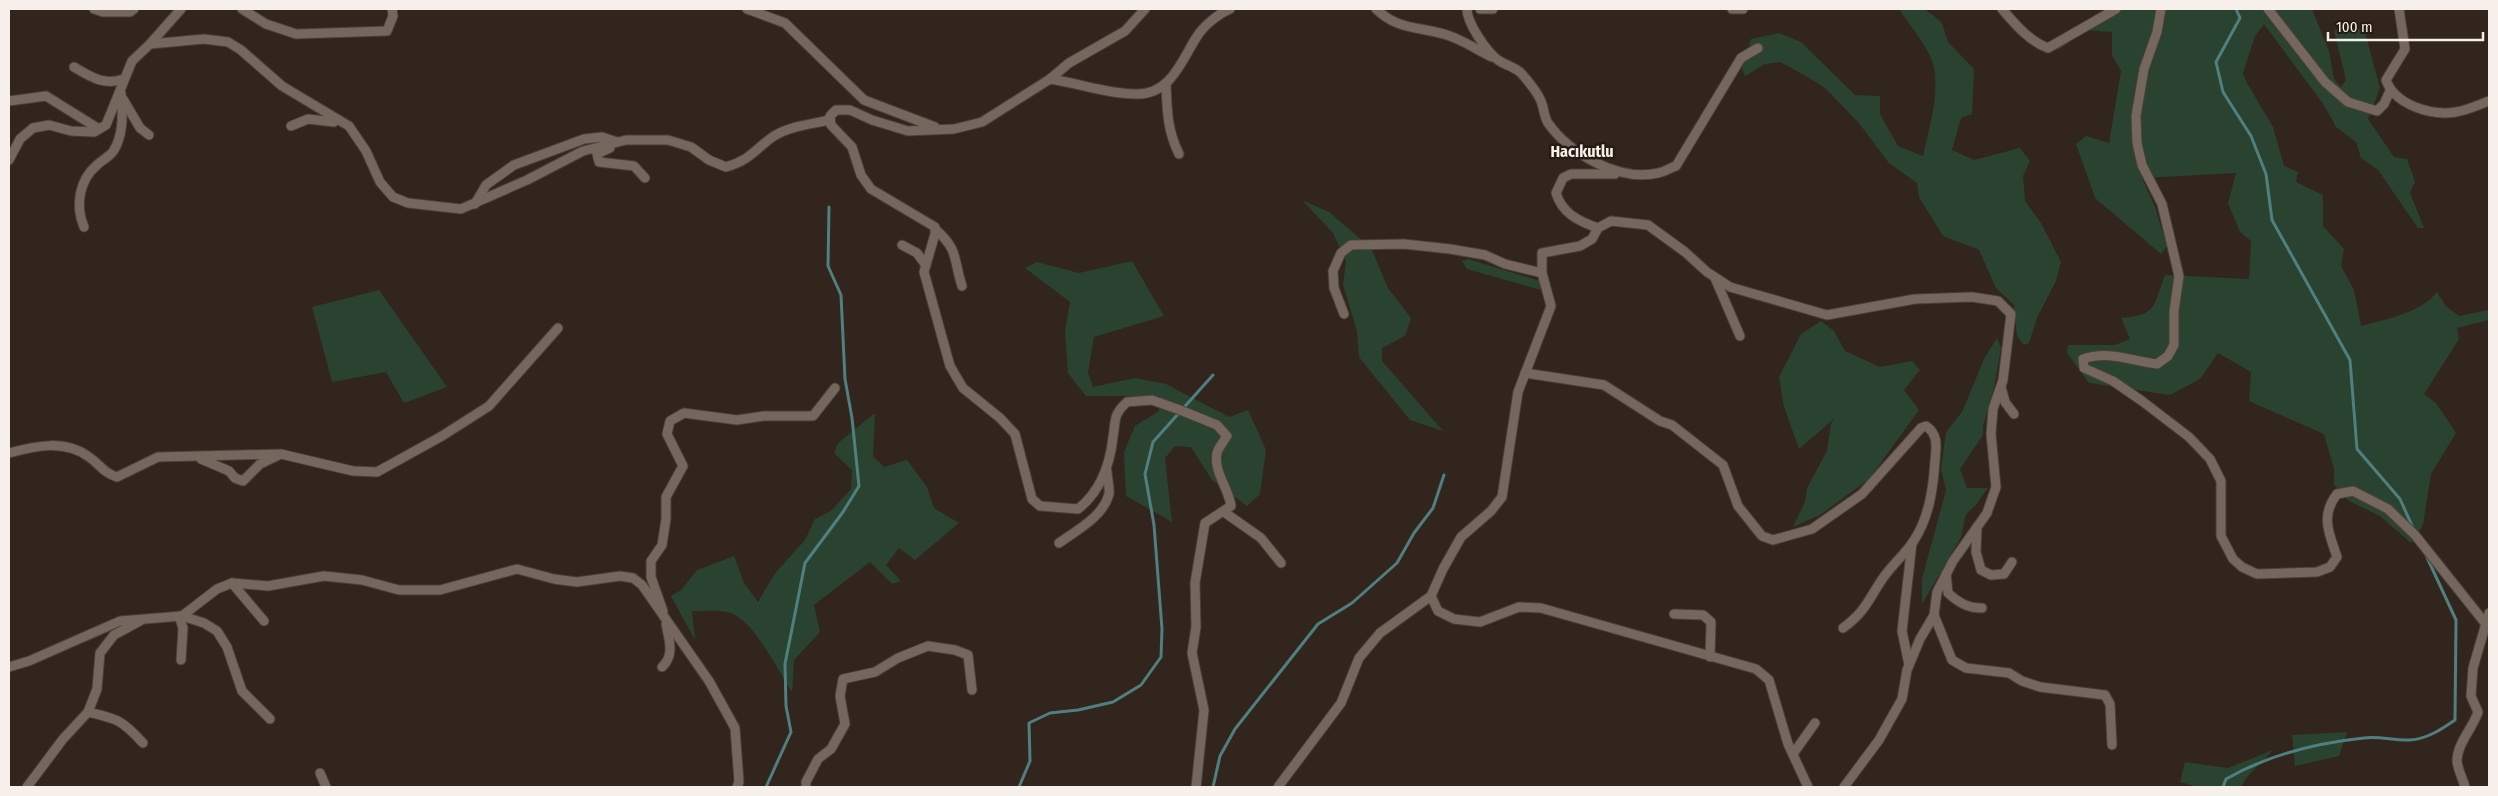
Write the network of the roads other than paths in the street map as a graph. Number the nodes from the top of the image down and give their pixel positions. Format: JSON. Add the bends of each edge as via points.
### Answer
{"nodes":[{"id":1,"x":94,"y":9,"type":"edge"},
{"id":2,"x":134,"y":9,"type":"edge"},
{"id":3,"x":175,"y":9,"type":"edge"},
{"id":4,"x":181,"y":9,"type":"edge"},
{"id":5,"x":242,"y":9,"type":"edge"},
{"id":6,"x":392,"y":9,"type":"edge"},
{"id":7,"x":747,"y":9,"type":"edge"},
{"id":8,"x":1145,"y":9,"type":"edge"},
{"id":9,"x":1230,"y":9,"type":"edge"},
{"id":10,"x":1376,"y":9,"type":"edge"},
{"id":11,"x":1467,"y":9,"type":"edge"},
{"id":12,"x":1480,"y":9,"type":"edge"},
{"id":13,"x":1493,"y":9,"type":"edge"},
{"id":14,"x":1732,"y":9,"type":"edge"},
{"id":15,"x":1743,"y":9,"type":"edge"},
{"id":16,"x":2002,"y":9,"type":"edge"},
{"id":17,"x":2116,"y":9,"type":"edge"},
{"id":18,"x":2161,"y":9,"type":"edge"},
{"id":19,"x":2268,"y":9,"type":"edge"},
{"id":20,"x":2400,"y":9,"type":"edge"},
{"id":21,"x":172,"y":20,"type":"junction"},
{"id":22,"x":150,"y":44,"type":"junction"},
{"id":23,"x":1758,"y":48,"type":"dead end"},
{"id":24,"x":1497,"y":59,"type":"junction"},
{"id":25,"x":74,"y":67,"type":"dead end"},
{"id":26,"x":124,"y":79,"type":"junction"},
{"id":27,"x":1050,"y":79,"type":"junction"},
{"id":28,"x":1166,"y":83,"type":"junction"},
{"id":29,"x":2390,"y":90,"type":"junction"},
{"id":30,"x":121,"y":92,"type":"junction"},
{"id":31,"x":9,"y":100,"type":"edge"},
{"id":32,"x":2489,"y":101,"type":"edge"},
{"id":33,"x":830,"y":120,"type":"junction"},
{"id":34,"x":291,"y":126,"type":"dead end"},
{"id":35,"x":349,"y":126,"type":"junction"},
{"id":36,"x":937,"y":128,"type":"junction"},
{"id":37,"x":100,"y":129,"type":"junction"},
{"id":38,"x":149,"y":136,"type":"dead end"},
{"id":39,"x":622,"y":141,"type":"junction"},
{"id":40,"x":1179,"y":154,"type":"dead end"},
{"id":41,"x":9,"y":160,"type":"edge"},
{"id":42,"x":1628,"y":174,"type":"junction"},
{"id":43,"x":646,"y":178,"type":"dead end"},
{"id":44,"x":475,"y":204,"type":"junction"},
{"id":45,"x":84,"y":227,"type":"dead end"},
{"id":46,"x":1598,"y":228,"type":"junction"},
{"id":47,"x":935,"y":229,"type":"junction"},
{"id":48,"x":902,"y":245,"type":"dead end"},
{"id":49,"x":925,"y":264,"type":"junction"},
{"id":50,"x":1542,"y":273,"type":"junction"},
{"id":51,"x":1715,"y":278,"type":"junction"},
{"id":52,"x":962,"y":286,"type":"dead end"},
{"id":53,"x":1344,"y":314,"type":"dead end"},
{"id":54,"x":558,"y":328,"type":"dead end"},
{"id":55,"x":1740,"y":336,"type":"dead end"},
{"id":56,"x":1525,"y":373,"type":"junction"},
{"id":57,"x":2001,"y":386,"type":"junction"},
{"id":58,"x":835,"y":388,"type":"dead end"},
{"id":59,"x":2014,"y":414,"type":"dead end"},
{"id":60,"x":9,"y":453,"type":"edge"},
{"id":61,"x":281,"y":454,"type":"junction"},
{"id":62,"x":191,"y":456,"type":"junction"},
{"id":63,"x":1106,"y":465,"type":"junction"},
{"id":64,"x":1224,"y":512,"type":"junction"},
{"id":65,"x":1976,"y":527,"type":"junction"},
{"id":66,"x":1059,"y":543,"type":"dead end"},
{"id":67,"x":1912,"y":543,"type":"junction"},
{"id":68,"x":2012,"y":562,"type":"dead end"},
{"id":69,"x":1281,"y":563,"type":"dead end"},
{"id":70,"x":1946,"y":573,"type":"junction"},
{"id":71,"x":232,"y":583,"type":"junction"},
{"id":72,"x":1431,"y":596,"type":"junction"},
{"id":73,"x":1982,"y":608,"type":"dead end"},
{"id":74,"x":2489,"y":613,"type":"edge"},
{"id":75,"x":1674,"y":614,"type":"dead end"},
{"id":76,"x":1934,"y":615,"type":"junction"},
{"id":77,"x":181,"y":616,"type":"junction"},
{"id":78,"x":146,"y":618,"type":"junction"},
{"id":79,"x":666,"y":620,"type":"junction"},
{"id":80,"x":264,"y":621,"type":"dead end"},
{"id":81,"x":2485,"y":623,"type":"junction"},
{"id":82,"x":1843,"y":628,"type":"dead end"},
{"id":83,"x":1710,"y":657,"type":"junction"},
{"id":84,"x":181,"y":660,"type":"dead end"},
{"id":85,"x":1909,"y":665,"type":"junction"},
{"id":86,"x":9,"y":667,"type":"edge"},
{"id":87,"x":662,"y":667,"type":"dead end"},
{"id":88,"x":972,"y":690,"type":"dead end"},
{"id":89,"x":88,"y":712,"type":"junction"},
{"id":90,"x":270,"y":719,"type":"dead end"},
{"id":91,"x":1815,"y":723,"type":"dead end"},
{"id":92,"x":144,"y":742,"type":"dead end"},
{"id":93,"x":2112,"y":744,"type":"dead end"},
{"id":94,"x":1792,"y":754,"type":"junction"},
{"id":95,"x":320,"y":773,"type":"dead end"},
{"id":96,"x":27,"y":787,"type":"edge"},
{"id":97,"x":326,"y":787,"type":"edge"},
{"id":98,"x":737,"y":787,"type":"edge"},
{"id":99,"x":806,"y":787,"type":"edge"},
{"id":100,"x":1196,"y":787,"type":"edge"},
{"id":101,"x":1278,"y":787,"type":"edge"},
{"id":102,"x":1808,"y":787,"type":"edge"},
{"id":103,"x":1844,"y":787,"type":"edge"},
{"id":104,"x":2465,"y":787,"type":"edge"}],
"edges":[{"from":1,"to":2,"type":"street","via":[[130,12]]},
{"from":3,"to":21,"type":"street"},
{"from":4,"to":21,"type":"street"},
{"from":5,"to":6,"type":"street","via":[[266,24],[296,34],[326,34],[387,31],[393,16]]},
{"from":7,"to":36,"type":"street","via":[[785,23],[864,100]]},
{"from":8,"to":27,"type":"street","via":[[1125,31],[1068,64]]},
{"from":9,"to":28,"type":"street","via":[[1220,13],[1197,36],[1184,62]]},
{"from":10,"to":24,"type":"street","via":[[1402,26],[1446,35]]},
{"from":11,"to":24,"type":"street","via":[[1468,20]]},
{"from":12,"to":13,"type":"street"},
{"from":14,"to":15,"type":"street"},
{"from":16,"to":17,"type":"street","via":[[2020,29],[2048,48]]},
{"from":18,"to":81,"type":"street","via":[[2144,69],[2136,116],[2137,143],[2142,165],[2162,204],[2179,276],[2174,345],[2168,356],[2157,364],[2097,354],[2083,359],[2084,368],[2113,381],[2142,401],[2189,437],[2210,459],[2221,481],[2221,536],[2233,559],[2242,567],[2257,574],[2317,572],[2330,567],[2337,557],[2327,525],[2328,505],[2337,494],[2353,491],[2388,510],[2416,535]]},
{"from":19,"to":29,"type":"street","via":[[2325,82],[2348,102],[2377,111]]},
{"from":20,"to":29,"type":"street","via":[[2405,50],[2386,80]]},
{"from":21,"to":22,"type":"street"},
{"from":22,"to":26,"type":"street","via":[[132,61]]},
{"from":22,"to":35,"type":"street","via":[[204,39],[228,42],[282,86]]},
{"from":23,"to":42,"type":"street","via":[[1741,58],[1676,166],[1658,173]]},
{"from":24,"to":42,"type":"street","via":[[1519,72],[1541,100],[1548,122],[1571,145],[1591,161]]},
{"from":25,"to":26,"type":"street","via":[[104,82]]},
{"from":26,"to":30,"type":"street"},
{"from":27,"to":28,"type":"street","via":[[1103,91],[1137,94],[1159,90]]},
{"from":27,"to":36,"type":"street","via":[[982,122],[954,129]]},
{"from":28,"to":40,"type":"street","via":[[1167,123]]},
{"from":29,"to":32,"type":"street","via":[[2414,106],[2433,112],[2455,112]]},
{"from":30,"to":37,"type":"street","via":[[106,125]]},
{"from":30,"to":38,"type":"street","via":[[140,128]]},
{"from":30,"to":45,"type":"street","via":[[121,130],[114,152],[86,175],[81,186],[79,217]]},
{"from":31,"to":37,"type":"street","via":[[46,96]]},
{"from":33,"to":36,"type":"street","via":[[836,110],[850,110],[908,131]]},
{"from":33,"to":39,"type":"street","via":[[792,128],[774,136],[753,155],[726,167],[691,147],[668,140]]},
{"from":33,"to":47,"type":"street","via":[[852,147],[861,175],[871,189]]},
{"from":34,"to":35,"type":"street","via":[[308,119]]},
{"from":35,"to":44,"type":"street","via":[[366,151],[380,182],[393,197],[408,203],[461,209]]},
{"from":37,"to":41,"type":"street","via":[[94,132],[71,131],[49,125],[33,128],[20,139]]},
{"from":39,"to":43,"type":"street","via":[[597,154],[599,162],[634,166]]},
{"from":39,"to":44,"type":"street","via":[[583,150]]},
{"from":39,"to":44,"type":"street","via":[[602,137],[584,139],[514,165],[486,185]]},
{"from":42,"to":46,"type":"street","via":[[1571,174],[1563,178],[1556,193],[1560,206],[1583,223]]},
{"from":46,"to":50,"type":"street","via":[[1592,239],[1580,246],[1542,253]]},
{"from":46,"to":51,"type":"street","via":[[1611,221],[1648,226]]},
{"from":47,"to":49,"type":"street"},
{"from":47,"to":52,"type":"street","via":[[955,251]]},
{"from":48,"to":49,"type":"street","via":[[917,253]]},
{"from":49,"to":63,"type":"street","via":[[928,294],[950,366],[963,388],[1015,434],[1032,499],[1040,506],[1078,509],[1091,499],[1101,484]]},
{"from":50,"to":53,"type":"street","via":[[1505,264],[1486,255],[1450,249],[1404,244],[1350,245],[1341,253],[1333,271],[1334,288]]},
{"from":50,"to":56,"type":"street","via":[[1552,306]]},
{"from":51,"to":55,"type":"street"},
{"from":51,"to":57,"type":"street","via":[[1730,287],[1826,314],[1915,299],[1972,297],[1998,301],[2011,314]]},
{"from":54,"to":61,"type":"street","via":[[488,406],[377,472],[354,471]]},
{"from":56,"to":67,"type":"street","via":[[1604,385],[1660,421],[1672,425],[1723,465],[1738,506],[1762,536],[1773,540],[1812,529],[1862,494],[1926,426],[1937,439],[1934,485],[1925,519]]},
{"from":56,"to":72,"type":"street","via":[[1510,430],[1502,497],[1461,537]]},
{"from":57,"to":59,"type":"street","via":[[2005,402]]},
{"from":57,"to":65,"type":"street","via":[[1993,409],[1991,434],[1996,487],[1987,513]]},
{"from":58,"to":79,"type":"street","via":[[813,416],[764,416],[737,420],[684,413],[670,421],[667,434],[683,466],[666,497],[662,545],[651,561],[651,577]]},
{"from":60,"to":62,"type":"street","via":[[32,447],[70,447],[89,456],[106,473],[117,477],[158,457]]},
{"from":61,"to":62,"type":"street"},
{"from":61,"to":62,"type":"street","via":[[260,464],[243,481],[210,461]]},
{"from":63,"to":64,"type":"street","via":[[1114,436],[1113,424],[1118,411],[1127,402],[1152,400],[1206,420],[1217,425],[1227,436],[1217,454],[1219,473],[1231,506]]},
{"from":63,"to":66,"type":"street","via":[[1109,493],[1102,508],[1090,521]]},
{"from":64,"to":69,"type":"street","via":[[1261,538]]},
{"from":64,"to":100,"type":"street","via":[[1205,523],[1195,583],[1196,627],[1192,652],[1204,710]]},
{"from":65,"to":68,"type":"street","via":[[1976,552],[1981,570],[1991,575],[2004,574]]},
{"from":65,"to":70,"type":"street"},
{"from":67,"to":82,"type":"street","via":[[1893,564],[1859,616]]},
{"from":67,"to":85,"type":"street","via":[[1902,632]]},
{"from":70,"to":73,"type":"street","via":[[1948,594],[1972,608]]},
{"from":70,"to":76,"type":"street","via":[[1937,592]]},
{"from":71,"to":77,"type":"street","via":[[217,589]]},
{"from":71,"to":79,"type":"street","via":[[268,586],[324,576],[362,580],[399,590],[440,590],[517,568],[577,582],[620,576],[633,578],[642,585]]},
{"from":71,"to":80,"type":"street"},
{"from":72,"to":83,"type":"street","via":[[1438,611],[1454,619],[1480,622],[1519,607],[1541,608]]},
{"from":72,"to":101,"type":"street","via":[[1380,633],[1359,658],[1341,703]]},
{"from":74,"to":81,"type":"street"},
{"from":75,"to":83,"type":"street","via":[[1703,615],[1711,622]]},
{"from":76,"to":85,"type":"street"},
{"from":76,"to":93,"type":"street","via":[[1952,660],[1966,668],[2009,672],[2040,687],[2105,695],[2110,704]]},
{"from":77,"to":78,"type":"street"},
{"from":77,"to":84,"type":"street"},
{"from":77,"to":90,"type":"street","via":[[217,631],[232,659],[242,691]]},
{"from":78,"to":86,"type":"street","via":[[120,621]]},
{"from":78,"to":89,"type":"street","via":[[114,634],[100,653],[96,689]]},
{"from":79,"to":87,"type":"street","via":[[671,650],[668,662]]},
{"from":79,"to":98,"type":"street","via":[[709,681],[735,728],[740,782]]},
{"from":81,"to":104,"type":"street","via":[[2473,668],[2471,696],[2478,712],[2457,761]]},
{"from":83,"to":94,"type":"street","via":[[1756,670],[1769,680]]},
{"from":85,"to":103,"type":"street","via":[[1902,699],[1879,740]]},
{"from":88,"to":99,"type":"street","via":[[968,655],[928,646],[875,672],[843,679],[840,696],[845,724],[831,749],[818,759]]},
{"from":89,"to":92,"type":"street","via":[[127,724]]},
{"from":89,"to":96,"type":"street"},
{"from":91,"to":94,"type":"street"},
{"from":94,"to":102,"type":"street"},
{"from":95,"to":97,"type":"street"}]}
